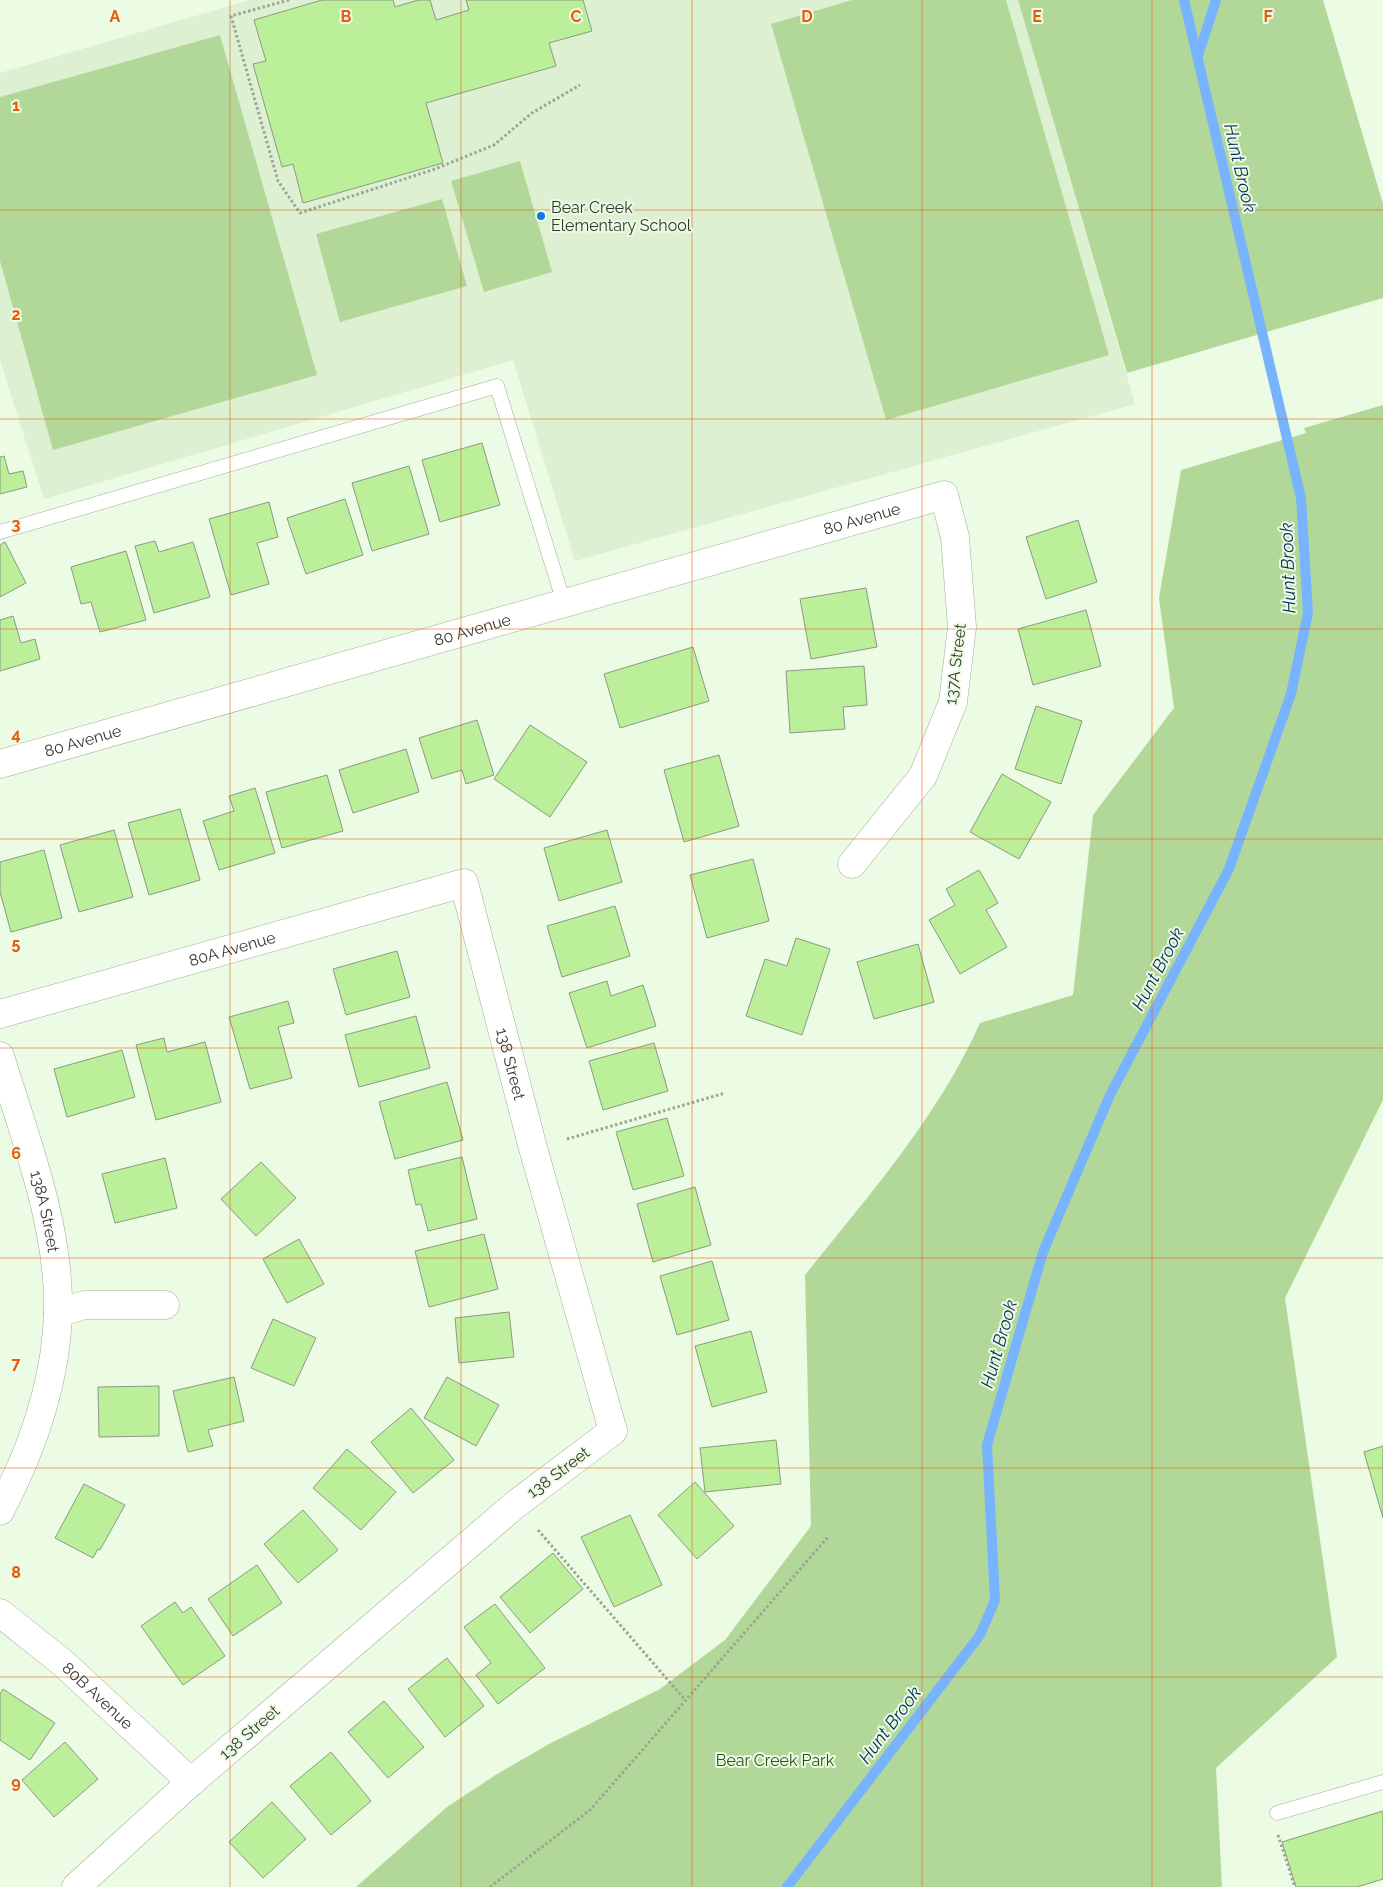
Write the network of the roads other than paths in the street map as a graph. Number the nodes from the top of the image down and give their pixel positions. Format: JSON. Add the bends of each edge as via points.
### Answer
{"nodes":[{"id":1,"x":944,"y":495,"type":"joint"},
{"id":2,"x":0,"y":532,"type":"edge"},
{"id":3,"x":564,"y":603,"type":"junction"},
{"id":4,"x":0,"y":764,"type":"edge"},
{"id":5,"x":852,"y":864,"type":"dead end"},
{"id":6,"x":464,"y":883,"type":"joint"},
{"id":7,"x":0,"y":1014,"type":"edge"},
{"id":8,"x":0,"y":1056,"type":"edge"},
{"id":9,"x":165,"y":1305,"type":"dead end"},
{"id":10,"x":58,"y":1313,"type":"junction"},
{"id":11,"x":0,"y":1511,"type":"edge"},
{"id":12,"x":0,"y":1613,"type":"edge"},
{"id":13,"x":191,"y":1782,"type":"junction"},
{"id":14,"x":1383,"y":1782,"type":"edge"},
{"id":15,"x":1277,"y":1813,"type":"dead end"},
{"id":16,"x":76,"y":1887,"type":"edge"}],
"edges":[{"from":1,"to":3,"type":"street","name":"80 Avenue"},
{"from":1,"to":5,"type":"street","name":"137A Street","via":[[955,537],[962,627],[953,702],[923,776]]},
{"from":2,"to":3,"type":"lane","via":[[498,386]]},
{"from":3,"to":4,"type":"street","name":"80 Avenue"},
{"from":6,"to":7,"type":"street","name":"80A Avenue"},
{"from":6,"to":13,"type":"street","name":"138 Street","via":[[533,1148],[613,1431],[516,1504]]},
{"from":8,"to":10,"type":"street","name":"138A Street","via":[[43,1198],[56,1270]]},
{"from":9,"to":10,"type":"street","via":[[84,1305]]},
{"from":10,"to":11,"type":"street","name":"138A Street","via":[[47,1397],[31,1449]]},
{"from":12,"to":13,"type":"street","name":"80B Avenue","via":[[63,1663]]},
{"from":13,"to":16,"type":"street","name":"138 Street"},
{"from":14,"to":15,"type":"lane"}]}
